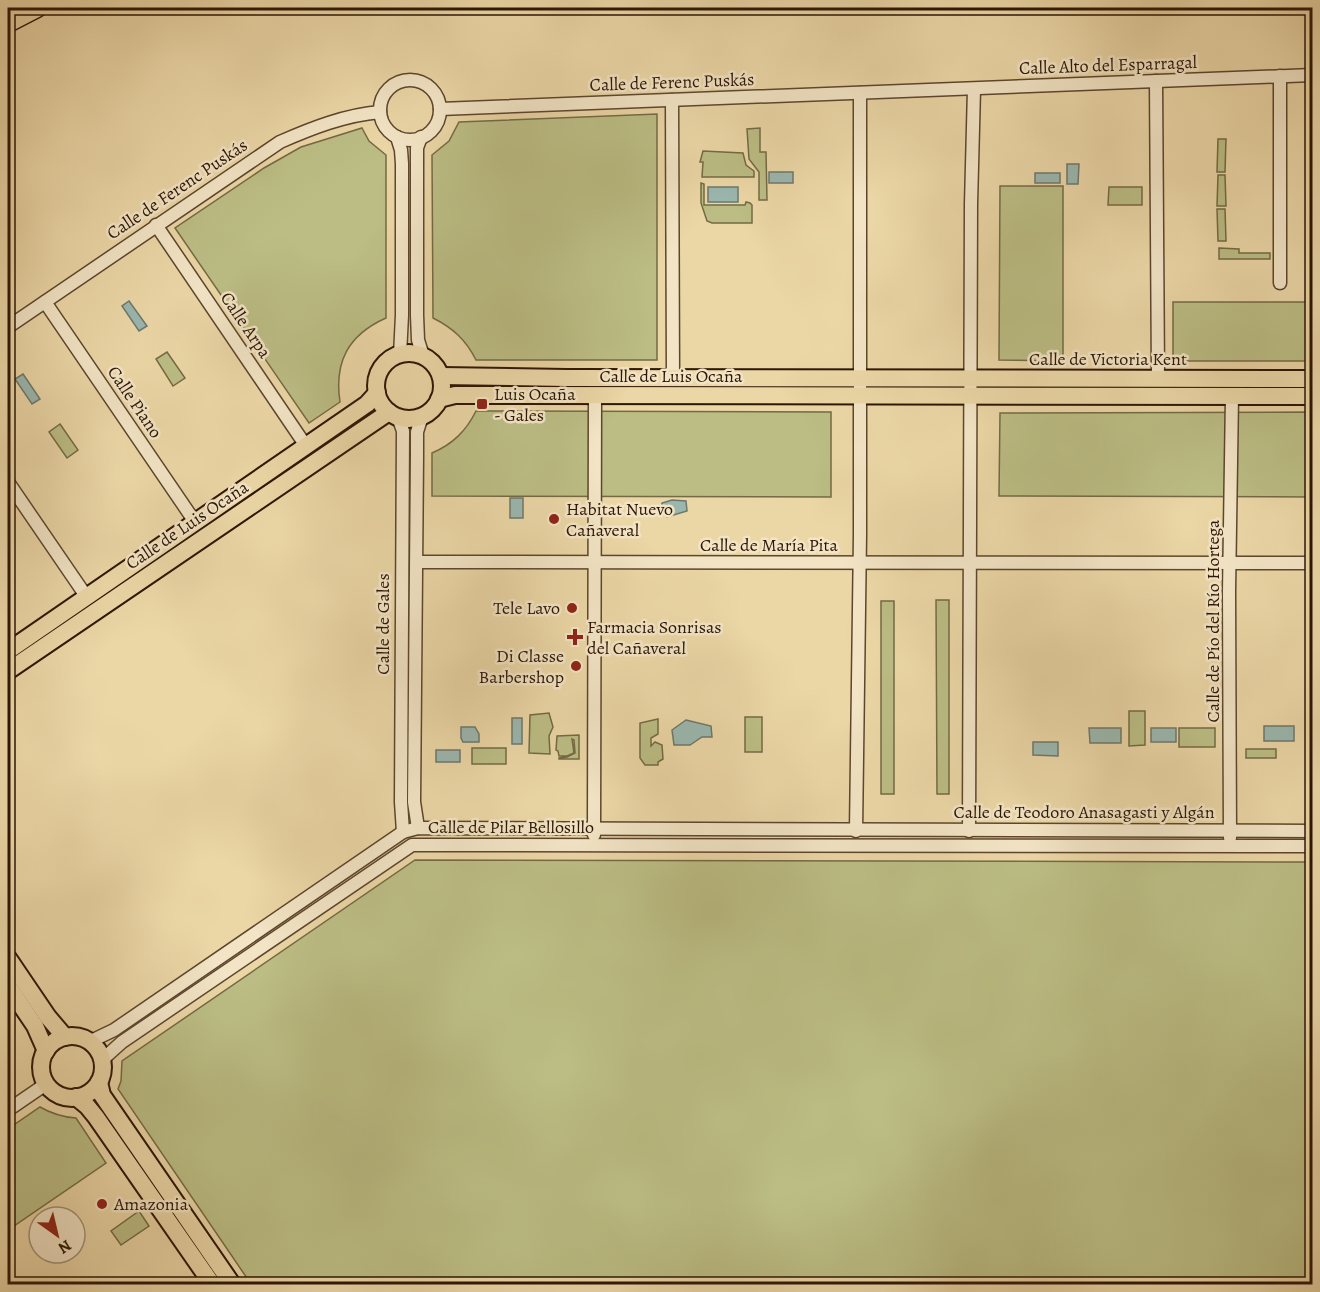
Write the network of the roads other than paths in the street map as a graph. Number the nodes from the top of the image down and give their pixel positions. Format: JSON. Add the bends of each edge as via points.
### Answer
{"nodes":[{"id":1,"x":37,"y":8,"type":"edge"},
{"id":2,"x":8,"y":22,"type":"edge"},
{"id":3,"x":1312,"y":75,"type":"edge"},
{"id":4,"x":1280,"y":76,"type":"junction"},
{"id":5,"x":1156,"y":81,"type":"junction"},
{"id":6,"x":974,"y":89,"type":"junction"},
{"id":7,"x":905,"y":91,"type":"joint"},
{"id":8,"x":860,"y":93,"type":"junction"},
{"id":9,"x":672,"y":100,"type":"junction"},
{"id":10,"x":440,"y":109,"type":"junction"},
{"id":11,"x":380,"y":112,"type":"junction"},
{"id":12,"x":397,"y":137,"type":"junction"},
{"id":13,"x":421,"y":138,"type":"junction"},
{"id":14,"x":156,"y":225,"type":"junction"},
{"id":15,"x":1280,"y":283,"type":"dead end"},
{"id":16,"x":45,"y":302,"type":"junction"},
{"id":17,"x":8,"y":327,"type":"edge"},
{"id":18,"x":400,"y":355,"type":"junction"},
{"id":19,"x":423,"y":356,"type":"junction"},
{"id":20,"x":441,"y":376,"type":"junction"},
{"id":21,"x":673,"y":378,"type":"junction"},
{"id":22,"x":1158,"y":378,"type":"junction"},
{"id":23,"x":1312,"y":379,"type":"edge"},
{"id":24,"x":860,"y":387,"type":"junction"},
{"id":25,"x":904,"y":387,"type":"joint"},
{"id":26,"x":970,"y":387,"type":"junction"},
{"id":27,"x":377,"y":393,"type":"junction"},
{"id":28,"x":596,"y":395,"type":"junction"},
{"id":29,"x":1232,"y":396,"type":"junction"},
{"id":30,"x":1312,"y":396,"type":"edge"},
{"id":31,"x":439,"y":399,"type":"junction"},
{"id":32,"x":393,"y":414,"type":"junction"},
{"id":33,"x":422,"y":416,"type":"junction"},
{"id":34,"x":306,"y":446,"type":"junction"},
{"id":35,"x":8,"y":482,"type":"edge"},
{"id":36,"x":195,"y":522,"type":"junction"},
{"id":37,"x":417,"y":562,"type":"junction"},
{"id":38,"x":595,"y":562,"type":"junction"},
{"id":39,"x":1230,"y":562,"type":"junction"},
{"id":40,"x":859,"y":563,"type":"junction"},
{"id":41,"x":970,"y":563,"type":"junction"},
{"id":42,"x":1312,"y":563,"type":"edge"},
{"id":43,"x":86,"y":596,"type":"junction"},
{"id":44,"x":8,"y":651,"type":"edge"},
{"id":45,"x":8,"y":671,"type":"edge"},
{"id":46,"x":418,"y":828,"type":"junction"},
{"id":47,"x":594,"y":830,"type":"junction"},
{"id":48,"x":856,"y":831,"type":"junction"},
{"id":49,"x":969,"y":831,"type":"junction"},
{"id":50,"x":1230,"y":831,"type":"junction"},
{"id":51,"x":1312,"y":831,"type":"edge"},
{"id":52,"x":403,"y":832,"type":"junction"},
{"id":53,"x":594,"y":845,"type":"junction"},
{"id":54,"x":915,"y":845,"type":"joint"},
{"id":55,"x":1230,"y":846,"type":"junction"},
{"id":56,"x":1312,"y":846,"type":"edge"},
{"id":57,"x":8,"y":958,"type":"edge"},
{"id":58,"x":8,"y":986,"type":"edge"},
{"id":59,"x":66,"y":1037,"type":"junction"},
{"id":60,"x":89,"y":1041,"type":"junction"},
{"id":61,"x":46,"y":1051,"type":"junction"},
{"id":62,"x":102,"y":1060,"type":"junction"},
{"id":63,"x":99,"y":1082,"type":"junction"},
{"id":64,"x":46,"y":1084,"type":"junction"},
{"id":65,"x":76,"y":1097,"type":"junction"},
{"id":66,"x":8,"y":1110,"type":"edge"},
{"id":67,"x":212,"y":1284,"type":"edge"},
{"id":68,"x":232,"y":1284,"type":"edge"}],
"edges":[{"from":1,"to":2,"type":"highway"},
{"from":3,"to":4,"type":"street","name":"Calle Alto del Esparragal"},
{"from":4,"to":5,"type":"street","name":"Calle Alto del Esparragal"},
{"from":4,"to":15,"type":"street"},
{"from":5,"to":6,"type":"street","name":"Calle Alto del Esparragal"},
{"from":5,"to":22,"type":"street"},
{"from":6,"to":7,"type":"street","name":"Calle Alto del Esparragal"},
{"from":6,"to":26,"type":"street"},
{"from":7,"to":8,"type":"street","name":"Calle de Ferenc Puskás"},
{"from":8,"to":9,"type":"street","name":"Calle de Ferenc Puskás"},
{"from":8,"to":24,"type":"street"},
{"from":9,"to":10,"type":"street","name":"Calle de Ferenc Puskás"},
{"from":9,"to":21,"type":"street"},
{"from":10,"to":11,"type":"street","via":[[434,91],[409,80],[385,93]]},
{"from":10,"to":13,"type":"street","via":[[435,126]]},
{"from":11,"to":12,"type":"street","via":[[385,127]]},
{"from":11,"to":14,"type":"street","name":"Calle de Ferenc Puskás","via":[[315,127],[280,142]]},
{"from":12,"to":13,"type":"street"},
{"from":12,"to":18,"type":"street","via":[[402,164]]},
{"from":13,"to":19,"type":"street","via":[[417,148],[417,304],[418,340]]},
{"from":14,"to":16,"type":"street","name":"Calle de Ferenc Puskás"},
{"from":14,"to":34,"type":"street","name":"Calle Arpa"},
{"from":16,"to":17,"type":"street","name":"Calle de Ferenc Puskás"},
{"from":16,"to":36,"type":"street","name":"Calle Piano"},
{"from":18,"to":19,"type":"main road"},
{"from":18,"to":27,"type":"main road","via":[[381,369]]},
{"from":19,"to":20,"type":"main road"},
{"from":20,"to":21,"type":"main road","name":"Calle de Luis Ocaña"},
{"from":20,"to":31,"type":"main road"},
{"from":21,"to":24,"type":"main road","name":"Calle de Luis Ocaña"},
{"from":22,"to":23,"type":"main road","name":"Calle de Victoria Kent"},
{"from":22,"to":26,"type":"main road","name":"Calle de Victoria Kent"},
{"from":24,"to":25,"type":"main road","name":"Calle de Luis Ocaña"},
{"from":24,"to":28,"type":"main road","name":"Calle de Luis Ocaña"},
{"from":24,"to":40,"type":"street"},
{"from":25,"to":26,"type":"main road","name":"Calle de Victoria Kent"},
{"from":26,"to":29,"type":"main road","name":"Calle de Victoria Kent"},
{"from":26,"to":41,"type":"street"},
{"from":27,"to":32,"type":"main road"},
{"from":27,"to":34,"type":"main road","name":"Calle de Luis Ocaña","via":[[368,404]]},
{"from":28,"to":31,"type":"main road","name":"Calle de Luis Ocaña","via":[[456,395]]},
{"from":28,"to":38,"type":"street"},
{"from":29,"to":30,"type":"main road","name":"Calle de Victoria Kent"},
{"from":29,"to":39,"type":"street","name":"Calle de Pío del Río Hortega"},
{"from":31,"to":33,"type":"main road"},
{"from":32,"to":33,"type":"main road"},
{"from":32,"to":45,"type":"main road","name":"Calle de Luis Ocaña"},
{"from":32,"to":52,"type":"street","name":"Calle de Gales","via":[[403,431]]},
{"from":33,"to":37,"type":"street","name":"Calle de Gales","via":[[417,432]]},
{"from":34,"to":36,"type":"main road","name":"Calle de Luis Ocaña"},
{"from":35,"to":43,"type":"street"},
{"from":36,"to":43,"type":"main road","name":"Calle de Luis Ocaña"},
{"from":37,"to":38,"type":"street","name":"Calle de María Pita"},
{"from":37,"to":46,"type":"street","name":"Calle de Gales","via":[[414,802]]},
{"from":38,"to":40,"type":"street","name":"Calle de María Pita"},
{"from":38,"to":47,"type":"street"},
{"from":39,"to":41,"type":"street","name":"Calle de María Pita"},
{"from":39,"to":42,"type":"street","name":"Calle de María Pita"},
{"from":39,"to":50,"type":"street","name":"Calle de Pío del Río Hortega"},
{"from":40,"to":41,"type":"street","name":"Calle de María Pita"},
{"from":40,"to":48,"type":"street"},
{"from":41,"to":49,"type":"street"},
{"from":43,"to":44,"type":"main road","name":"Calle de Luis Ocaña"},
{"from":46,"to":47,"type":"street","name":"Calle de Pilar Bellosillo"},
{"from":46,"to":52,"type":"street","name":"Calle de Pilar Bellosillo"},
{"from":47,"to":48,"type":"street","name":"Calle de Pilar Bellosillo"},
{"from":47,"to":53,"type":"street"},
{"from":48,"to":49,"type":"street","name":"Calle de Teodoro Anasagasti y Algán"},
{"from":49,"to":50,"type":"street","name":"Calle de Teodoro Anasagasti y Algán"},
{"from":50,"to":51,"type":"street","name":"Calle de Teodoro Anasagasti y Algán"},
{"from":50,"to":55,"type":"street","name":"Calle de Pío del Río Hortega"},
{"from":52,"to":60,"type":"street","name":"Calle de Pilar Bellosillo","via":[[114,1030]]},
{"from":53,"to":54,"type":"street","name":"Calle de Pilar Bellosillo"},
{"from":53,"to":62,"type":"street","name":"Calle de Pilar Bellosillo","via":[[412,845],[122,1042]]},
{"from":54,"to":55,"type":"street","name":"Calle de Teodoro Anasagasti y Algán"},
{"from":55,"to":56,"type":"street","name":"Calle de Teodoro Anasagasti y Algán"},
{"from":57,"to":59,"type":"main road"},
{"from":58,"to":61,"type":"main road","via":[[35,1026]]},
{"from":59,"to":60,"type":"main road"},
{"from":59,"to":61,"type":"main road"},
{"from":60,"to":62,"type":"main road"},
{"from":61,"to":64,"type":"main road","via":[[41,1064]]},
{"from":62,"to":63,"type":"main road"},
{"from":63,"to":65,"type":"main road","via":[[93,1090]]},
{"from":63,"to":68,"type":"main road","via":[[110,1108]]},
{"from":64,"to":65,"type":"main road","via":[[63,1096]]},
{"from":64,"to":66,"type":"street"},
{"from":65,"to":67,"type":"main road","via":[[96,1117]]}]}
